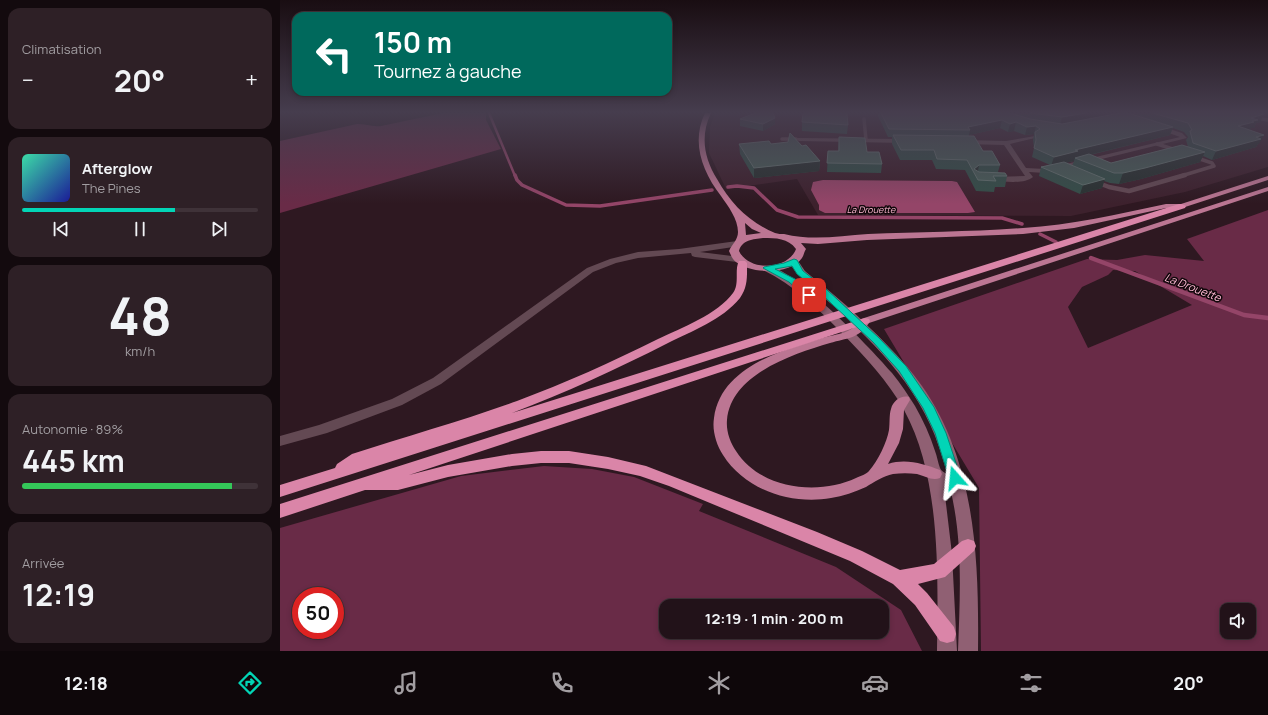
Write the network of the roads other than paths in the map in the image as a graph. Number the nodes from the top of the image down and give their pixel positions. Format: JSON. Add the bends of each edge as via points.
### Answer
{"nodes":[{"id":1,"x":701,"y":143,"type":"edge"},
{"id":2,"x":1006,"y":143,"type":"edge"},
{"id":3,"x":1157,"y":144,"type":"joint"},
{"id":4,"x":1183,"y":153,"type":"edge"},
{"id":5,"x":1191,"y":156,"type":"edge"},
{"id":6,"x":1025,"y":170,"type":"junction"},
{"id":7,"x":1268,"y":178,"type":"edge"},
{"id":8,"x":985,"y":179,"type":"edge"},
{"id":9,"x":1088,"y":179,"type":"edge"},
{"id":10,"x":1268,"y":189,"type":"edge"},
{"id":11,"x":1182,"y":206,"type":"junction"},
{"id":12,"x":736,"y":212,"type":"junction"},
{"id":13,"x":774,"y":235,"type":"junction"},
{"id":14,"x":793,"y":240,"type":"junction"},
{"id":15,"x":739,"y":242,"type":"junction"},
{"id":16,"x":679,"y":252,"type":"junction"},
{"id":17,"x":739,"y":261,"type":"junction"},
{"id":18,"x":794,"y":262,"type":"junction"},
{"id":19,"x":766,"y":268,"type":"junction"},
{"id":20,"x":865,"y":321,"type":"junction"},
{"id":21,"x":904,"y":400,"type":"junction"},
{"id":22,"x":280,"y":440,"type":"edge"},
{"id":23,"x":874,"y":474,"type":"junction"},
{"id":24,"x":935,"y":474,"type":"junction"},
{"id":25,"x":333,"y":475,"type":"junction"},
{"id":26,"x":366,"y":484,"type":"junction"},
{"id":27,"x":959,"y":490,"type":"junction"},
{"id":28,"x":280,"y":491,"type":"edge"},
{"id":29,"x":280,"y":511,"type":"edge"},
{"id":30,"x":968,"y":546,"type":"junction"},
{"id":31,"x":944,"y":567,"type":"junction"},
{"id":32,"x":899,"y":578,"type":"junction"},
{"id":33,"x":947,"y":642,"type":"edge"},
{"id":34,"x":968,"y":651,"type":"edge"}],
"edges":[{"from":1,"to":12,"type":"main road","via":[[708,169]]},
{"from":2,"to":6,"type":"street"},
{"from":3,"to":4,"type":"lane"},
{"from":3,"to":6,"type":"street","via":[[1065,169]]},
{"from":5,"to":9,"type":"lane","via":[[1214,166],[1129,191]]},
{"from":6,"to":8,"type":"street","via":[[1030,177]]},
{"from":7,"to":11,"type":"main road"},
{"from":10,"to":20,"type":"main road"},
{"from":11,"to":14,"type":"main road","via":[[1166,206],[1089,222],[1022,231]]},
{"from":11,"to":25,"type":"highway"},
{"from":12,"to":13,"type":"main road","via":[[755,227]]},
{"from":12,"to":15,"type":"main road","via":[[742,227]]},
{"from":13,"to":14,"type":"main road"},
{"from":13,"to":15,"type":"main road","via":[[753,236]]},
{"from":14,"to":18,"type":"main road","via":[[801,249],[801,254]]},
{"from":15,"to":16,"type":"street"},
{"from":15,"to":17,"type":"main road","via":[[734,251]]},
{"from":16,"to":17,"type":"street"},
{"from":16,"to":22,"type":"street","via":[[638,255],[590,270],[437,381],[397,402],[322,429]]},
{"from":17,"to":19,"type":"main road","via":[[753,267]]},
{"from":17,"to":25,"type":"highway","via":[[743,282],[736,296],[723,309],[685,330],[582,380],[499,412],[358,458]]},
{"from":18,"to":19,"type":"main road","via":[[786,266]]},
{"from":18,"to":27,"type":"main road","via":[[800,272],[838,304],[902,368],[928,407],[940,433]]},
{"from":19,"to":21,"type":"main road","via":[[792,280],[822,307],[886,373]]},
{"from":20,"to":23,"type":"main road","via":[[857,331],[790,353],[762,366],[734,388],[723,406],[719,422],[722,442],[733,461],[749,475],[771,487],[800,494],[831,492],[853,486]]},
{"from":20,"to":26,"type":"highway"},
{"from":21,"to":23,"type":"main road","via":[[897,409],[895,438]]},
{"from":21,"to":24,"type":"main road","via":[[924,437]]},
{"from":23,"to":24,"type":"main road","via":[[904,466],[920,468]]},
{"from":24,"to":27,"type":"main road"},
{"from":24,"to":31,"type":"main road","via":[[940,500]]},
{"from":25,"to":28,"type":"highway"},
{"from":26,"to":29,"type":"highway"},
{"from":26,"to":32,"type":"highway","via":[[398,484],[448,471],[541,457],[608,463],[641,470],[674,482],[830,545]]},
{"from":27,"to":30,"type":"main road"},
{"from":30,"to":31,"type":"highway"},
{"from":30,"to":34,"type":"main road"},
{"from":31,"to":32,"type":"highway","via":[[925,575]]},
{"from":31,"to":33,"type":"main road"},
{"from":32,"to":33,"type":"highway","via":[[921,599]]}]}
